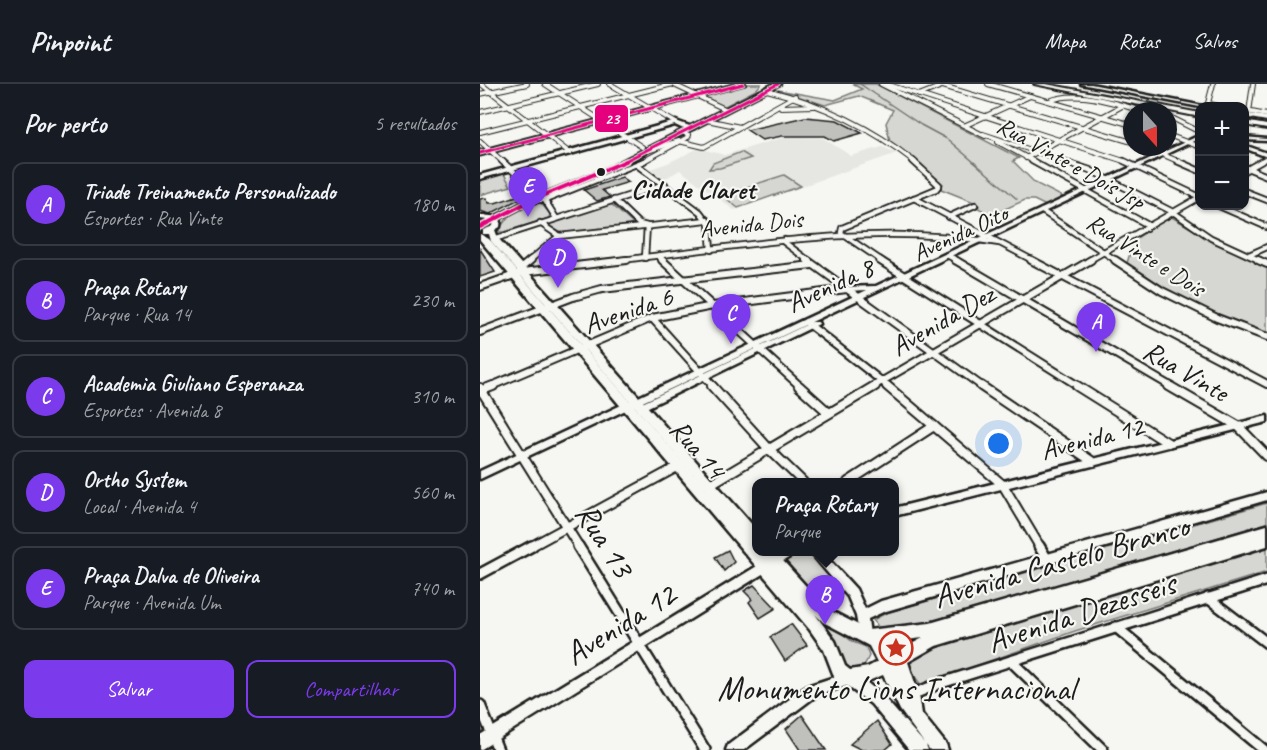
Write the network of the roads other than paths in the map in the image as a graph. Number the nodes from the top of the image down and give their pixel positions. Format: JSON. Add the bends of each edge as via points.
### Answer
{"nodes":[{"id":1,"x":481,"y":84,"type":"edge"},
{"id":2,"x":527,"y":84,"type":"edge"},
{"id":3,"x":545,"y":84,"type":"edge"},
{"id":4,"x":598,"y":84,"type":"edge"},
{"id":5,"x":610,"y":84,"type":"edge"},
{"id":6,"x":673,"y":84,"type":"edge"},
{"id":7,"x":740,"y":84,"type":"edge"},
{"id":8,"x":762,"y":84,"type":"edge"},
{"id":9,"x":881,"y":84,"type":"edge"},
{"id":10,"x":886,"y":84,"type":"edge"},
{"id":11,"x":936,"y":84,"type":"edge"},
{"id":12,"x":988,"y":84,"type":"edge"},
{"id":13,"x":1037,"y":84,"type":"edge"},
{"id":14,"x":1060,"y":84,"type":"edge"},
{"id":15,"x":1070,"y":84,"type":"edge"},
{"id":16,"x":1083,"y":84,"type":"edge"},
{"id":17,"x":1212,"y":84,"type":"edge"},
{"id":18,"x":1253,"y":84,"type":"edge"},
{"id":19,"x":776,"y":85,"type":"edge"},
{"id":20,"x":945,"y":85,"type":"edge"},
{"id":21,"x":767,"y":90,"type":"junction"},
{"id":22,"x":491,"y":92,"type":"junction"},
{"id":23,"x":559,"y":93,"type":"junction"},
{"id":24,"x":480,"y":94,"type":"edge"},
{"id":25,"x":628,"y":95,"type":"junction"},
{"id":26,"x":920,"y":95,"type":"junction"},
{"id":27,"x":696,"y":96,"type":"junction"},
{"id":28,"x":795,"y":96,"type":"junction"},
{"id":29,"x":1030,"y":96,"type":"junction"},
{"id":30,"x":1120,"y":96,"type":"junction"},
{"id":31,"x":910,"y":99,"type":"junction"},
{"id":32,"x":1049,"y":101,"type":"junction"},
{"id":33,"x":1208,"y":102,"type":"edge"},
{"id":34,"x":1248,"y":102,"type":"edge"},
{"id":35,"x":509,"y":105,"type":"junction"},
{"id":36,"x":821,"y":106,"type":"junction"},
{"id":37,"x":1008,"y":106,"type":"junction"},
{"id":38,"x":1122,"y":106,"type":"joint"},
{"id":39,"x":580,"y":107,"type":"junction"},
{"id":40,"x":1195,"y":107,"type":"edge"},
{"id":41,"x":1195,"y":107,"type":"edge"},
{"id":42,"x":652,"y":108,"type":"junction"},
{"id":43,"x":725,"y":108,"type":"junction"},
{"id":44,"x":772,"y":109,"type":"junction"},
{"id":45,"x":480,"y":112,"type":"edge"},
{"id":46,"x":714,"y":114,"type":"junction"},
{"id":47,"x":1195,"y":114,"type":"edge"},
{"id":48,"x":1249,"y":115,"type":"edge"},
{"id":49,"x":986,"y":116,"type":"junction"},
{"id":50,"x":1103,"y":117,"type":"junction"},
{"id":51,"x":1267,"y":118,"type":"edge"},
{"id":52,"x":529,"y":120,"type":"junction"},
{"id":53,"x":707,"y":120,"type":"junction"},
{"id":54,"x":1177,"y":121,"type":"edge"},
{"id":55,"x":602,"y":122,"type":"junction"},
{"id":56,"x":676,"y":123,"type":"junction"},
{"id":57,"x":1123,"y":123,"type":"edge"},
{"id":58,"x":1249,"y":124,"type":"edge"},
{"id":59,"x":966,"y":125,"type":"junction"},
{"id":60,"x":740,"y":127,"type":"junction"},
{"id":61,"x":1267,"y":127,"type":"edge"},
{"id":62,"x":1084,"y":128,"type":"junction"},
{"id":63,"x":683,"y":130,"type":"junction"},
{"id":64,"x":1195,"y":130,"type":"edge"},
{"id":65,"x":480,"y":132,"type":"edge"},
{"id":66,"x":983,"y":134,"type":"junction"},
{"id":67,"x":549,"y":136,"type":"junction"},
{"id":68,"x":626,"y":138,"type":"junction"},
{"id":69,"x":1177,"y":138,"type":"edge"},
{"id":70,"x":1249,"y":138,"type":"edge"},
{"id":71,"x":1123,"y":139,"type":"edge"},
{"id":72,"x":1062,"y":140,"type":"junction"},
{"id":73,"x":1267,"y":140,"type":"edge"},
{"id":74,"x":480,"y":141,"type":"edge"},
{"id":75,"x":679,"y":141,"type":"junction"},
{"id":76,"x":1195,"y":144,"type":"edge"},
{"id":77,"x":1249,"y":148,"type":"edge"},
{"id":78,"x":490,"y":151,"type":"junction"},
{"id":79,"x":641,"y":151,"type":"junction"},
{"id":80,"x":1177,"y":151,"type":"edge"},
{"id":81,"x":1038,"y":152,"type":"junction"},
{"id":82,"x":480,"y":153,"type":"edge"},
{"id":83,"x":570,"y":153,"type":"junction"},
{"id":84,"x":1163,"y":156,"type":"edge"},
{"id":85,"x":1167,"y":156,"type":"edge"},
{"id":86,"x":1267,"y":157,"type":"edge"},
{"id":87,"x":1026,"y":158,"type":"junction"},
{"id":88,"x":637,"y":165,"type":"junction"},
{"id":89,"x":1139,"y":167,"type":"junction"},
{"id":90,"x":1249,"y":167,"type":"edge"},
{"id":91,"x":510,"y":169,"type":"junction"},
{"id":92,"x":1195,"y":169,"type":"edge"},
{"id":93,"x":1249,"y":170,"type":"edge"},
{"id":94,"x":1267,"y":176,"type":"edge"},
{"id":95,"x":480,"y":177,"type":"edge"},
{"id":96,"x":1112,"y":180,"type":"junction"},
{"id":97,"x":664,"y":184,"type":"junction"},
{"id":98,"x":1249,"y":192,"type":"edge"},
{"id":99,"x":537,"y":193,"type":"junction"},
{"id":100,"x":1086,"y":193,"type":"junction"},
{"id":101,"x":1195,"y":195,"type":"edge"},
{"id":102,"x":914,"y":198,"type":"junction"},
{"id":103,"x":544,"y":199,"type":"junction"},
{"id":104,"x":614,"y":200,"type":"junction"},
{"id":105,"x":1195,"y":200,"type":"edge"},
{"id":106,"x":1267,"y":200,"type":"edge"},
{"id":107,"x":530,"y":201,"type":"junction"},
{"id":108,"x":975,"y":205,"type":"dead end"},
{"id":109,"x":1228,"y":210,"type":"edge"},
{"id":110,"x":1045,"y":212,"type":"junction"},
{"id":111,"x":1173,"y":212,"type":"junction"},
{"id":112,"x":949,"y":217,"type":"junction"},
{"id":113,"x":484,"y":218,"type":"edge"},
{"id":114,"x":556,"y":218,"type":"junction"},
{"id":115,"x":707,"y":220,"type":"junction"},
{"id":116,"x":540,"y":223,"type":"junction"},
{"id":117,"x":962,"y":223,"type":"junction"},
{"id":118,"x":1148,"y":225,"type":"junction"},
{"id":119,"x":647,"y":226,"type":"junction"},
{"id":120,"x":480,"y":227,"type":"edge"},
{"id":121,"x":1267,"y":227,"type":"edge"},
{"id":122,"x":905,"y":228,"type":"dead end"},
{"id":123,"x":924,"y":229,"type":"dead end"},
{"id":124,"x":493,"y":234,"type":"junction"},
{"id":125,"x":843,"y":234,"type":"junction"},
{"id":126,"x":480,"y":235,"type":"edge"},
{"id":127,"x":964,"y":235,"type":"junction"},
{"id":128,"x":559,"y":236,"type":"junction"},
{"id":129,"x":784,"y":240,"type":"junction"},
{"id":130,"x":990,"y":240,"type":"junction"},
{"id":131,"x":1267,"y":247,"type":"edge"},
{"id":132,"x":711,"y":248,"type":"junction"},
{"id":133,"x":1103,"y":252,"type":"junction"},
{"id":134,"x":645,"y":255,"type":"junction"},
{"id":135,"x":1249,"y":255,"type":"junction"},
{"id":136,"x":658,"y":256,"type":"junction"},
{"id":137,"x":950,"y":257,"type":"junction"},
{"id":138,"x":1267,"y":264,"type":"edge"},
{"id":139,"x":812,"y":265,"type":"junction"},
{"id":140,"x":520,"y":272,"type":"junction"},
{"id":141,"x":1061,"y":277,"type":"junction"},
{"id":142,"x":906,"y":278,"type":"junction"},
{"id":143,"x":683,"y":280,"type":"junction"},
{"id":144,"x":882,"y":286,"type":"junction"},
{"id":145,"x":480,"y":287,"type":"edge"},
{"id":146,"x":839,"y":289,"type":"junction"},
{"id":147,"x":860,"y":299,"type":"junction"},
{"id":148,"x":1022,"y":299,"type":"junction"},
{"id":149,"x":844,"y":304,"type":"junction"},
{"id":150,"x":548,"y":306,"type":"junction"},
{"id":151,"x":713,"y":306,"type":"junction"},
{"id":152,"x":652,"y":318,"type":"junction"},
{"id":153,"x":808,"y":324,"type":"junction"},
{"id":154,"x":979,"y":324,"type":"junction"},
{"id":155,"x":480,"y":332,"type":"edge"},
{"id":156,"x":1267,"y":337,"type":"edge"},
{"id":157,"x":583,"y":347,"type":"junction"},
{"id":158,"x":758,"y":348,"type":"junction"},
{"id":159,"x":932,"y":351,"type":"junction"},
{"id":160,"x":703,"y":374,"type":"junction"},
{"id":161,"x":882,"y":381,"type":"junction"},
{"id":162,"x":1267,"y":384,"type":"edge"},
{"id":163,"x":480,"y":389,"type":"edge"},
{"id":164,"x":635,"y":405,"type":"junction"},
{"id":165,"x":829,"y":413,"type":"junction"},
{"id":166,"x":1267,"y":419,"type":"edge"},
{"id":167,"x":934,"y":426,"type":"junction"},
{"id":168,"x":1238,"y":426,"type":"junction"},
{"id":169,"x":1168,"y":443,"type":"junction"},
{"id":170,"x":769,"y":449,"type":"junction"},
{"id":171,"x":522,"y":455,"type":"junction"},
{"id":172,"x":1267,"y":456,"type":"edge"},
{"id":173,"x":1093,"y":462,"type":"junction"},
{"id":174,"x":680,"y":466,"type":"junction"},
{"id":175,"x":480,"y":475,"type":"edge"},
{"id":176,"x":797,"y":478,"type":"edge"},
{"id":177,"x":856,"y":478,"type":"edge"},
{"id":178,"x":709,"y":485,"type":"junction"},
{"id":179,"x":1003,"y":485,"type":"junction"},
{"id":180,"x":1267,"y":496,"type":"edge"},
{"id":181,"x":899,"y":511,"type":"edge"},
{"id":182,"x":567,"y":527,"type":"junction"},
{"id":183,"x":1267,"y":530,"type":"edge"},
{"id":184,"x":752,"y":533,"type":"edge"},
{"id":185,"x":1267,"y":540,"type":"edge"},
{"id":186,"x":752,"y":541,"type":"edge"},
{"id":187,"x":819,"y":556,"type":"edge"},
{"id":188,"x":769,"y":559,"type":"edge"},
{"id":189,"x":1047,"y":559,"type":"junction"},
{"id":190,"x":480,"y":574,"type":"edge"},
{"id":191,"x":1267,"y":580,"type":"edge"},
{"id":192,"x":1208,"y":598,"type":"junction"},
{"id":193,"x":862,"y":616,"type":"junction"},
{"id":194,"x":1116,"y":627,"type":"junction"},
{"id":195,"x":931,"y":635,"type":"junction"},
{"id":196,"x":866,"y":636,"type":"junction"},
{"id":197,"x":639,"y":643,"type":"junction"},
{"id":198,"x":1267,"y":643,"type":"edge"},
{"id":199,"x":893,"y":661,"type":"junction"},
{"id":200,"x":1011,"y":661,"type":"junction"},
{"id":201,"x":850,"y":678,"type":"junction"},
{"id":202,"x":911,"y":695,"type":"junction"},
{"id":203,"x":480,"y":705,"type":"edge"},
{"id":204,"x":914,"y":718,"type":"junction"},
{"id":205,"x":493,"y":735,"type":"junction"},
{"id":206,"x":480,"y":743,"type":"edge"},
{"id":207,"x":498,"y":750,"type":"edge"},
{"id":208,"x":705,"y":750,"type":"edge"},
{"id":209,"x":733,"y":750,"type":"edge"},
{"id":210,"x":920,"y":750,"type":"edge"},
{"id":211,"x":940,"y":750,"type":"edge"},
{"id":212,"x":1103,"y":750,"type":"edge"},
{"id":213,"x":1264,"y":750,"type":"edge"}],
"edges":[{"from":1,"to":22,"type":"street"},
{"from":2,"to":22,"type":"street"},
{"from":3,"to":23,"type":"street"},
{"from":4,"to":23,"type":"street"},
{"from":5,"to":25,"type":"street"},
{"from":6,"to":25,"type":"street"},
{"from":6,"to":27,"type":"street"},
{"from":7,"to":27,"type":"main road"},
{"from":8,"to":19,"type":"main road"},
{"from":8,"to":21,"type":"main road"},
{"from":8,"to":43,"type":"main road"},
{"from":9,"to":31,"type":"street","name":"Rua Vinte e Dois Jsp"},
{"from":10,"to":26,"type":"street"},
{"from":11,"to":20,"type":"street"},
{"from":12,"to":29,"type":"street"},
{"from":13,"to":47,"type":"highway"},
{"from":14,"to":30,"type":"highway"},
{"from":15,"to":30,"type":"highway"},
{"from":16,"to":41,"type":"main road"},
{"from":17,"to":33,"type":"street"},
{"from":18,"to":34,"type":"street"},
{"from":19,"to":21,"type":"main road"},
{"from":20,"to":26,"type":"street"},
{"from":20,"to":37,"type":"street"},
{"from":21,"to":28,"type":"street"},
{"from":21,"to":43,"type":"main road"},
{"from":22,"to":24,"type":"street"},
{"from":22,"to":35,"type":"street"},
{"from":23,"to":35,"type":"street"},
{"from":23,"to":39,"type":"street"},
{"from":25,"to":39,"type":"street"},
{"from":25,"to":42,"type":"street"},
{"from":26,"to":31,"type":"street"},
{"from":26,"to":49,"type":"street"},
{"from":27,"to":42,"type":"main road"},
{"from":27,"to":43,"type":"street"},
{"from":28,"to":36,"type":"street"},
{"from":28,"to":44,"type":"street"},
{"from":29,"to":32,"type":"street"},
{"from":29,"to":37,"type":"street"},
{"from":30,"to":40,"type":"highway"},
{"from":31,"to":59,"type":"street","name":"Rua Vinte e Dois Jsp"},
{"from":32,"to":38,"type":"street","via":[[1071,96]]},
{"from":32,"to":50,"type":"street"},
{"from":35,"to":45,"type":"street"},
{"from":35,"to":52,"type":"street"},
{"from":36,"to":44,"type":"street"},
{"from":36,"to":102,"type":"street","via":[[893,146],[937,183],[937,188]]},
{"from":37,"to":49,"type":"street"},
{"from":37,"to":62,"type":"street"},
{"from":38,"to":50,"type":"street"},
{"from":39,"to":52,"type":"street"},
{"from":39,"to":55,"type":"street"},
{"from":42,"to":55,"type":"main road"},
{"from":42,"to":56,"type":"street"},
{"from":43,"to":46,"type":"main road"},
{"from":44,"to":60,"type":"street"},
{"from":46,"to":53,"type":"main road"},
{"from":46,"to":63,"type":"main road"},
{"from":48,"to":51,"type":"highway"},
{"from":49,"to":59,"type":"street"},
{"from":49,"to":72,"type":"street"},
{"from":50,"to":57,"type":"street"},
{"from":50,"to":62,"type":"street"},
{"from":52,"to":65,"type":"street"},
{"from":52,"to":67,"type":"street"},
{"from":53,"to":60,"type":"street"},
{"from":53,"to":63,"type":"main road"},
{"from":54,"to":64,"type":"street"},
{"from":55,"to":67,"type":"main road"},
{"from":55,"to":68,"type":"street"},
{"from":56,"to":63,"type":"main road"},
{"from":56,"to":68,"type":"main road"},
{"from":58,"to":61,"type":"highway"},
{"from":59,"to":66,"type":"street","name":"Rua Vinte e Dois Jsp"},
{"from":60,"to":75,"type":"street","via":[[704,147]]},
{"from":62,"to":71,"type":"street"},
{"from":62,"to":72,"type":"street"},
{"from":63,"to":75,"type":"street","via":[[689,135]]},
{"from":63,"to":79,"type":"main road"},
{"from":66,"to":81,"type":"street"},
{"from":66,"to":87,"type":"street","name":"Rua Vinte e Dois Jsp"},
{"from":67,"to":78,"type":"main road"},
{"from":67,"to":83,"type":"street"},
{"from":68,"to":79,"type":"street"},
{"from":68,"to":83,"type":"main road"},
{"from":69,"to":76,"type":"street"},
{"from":70,"to":73,"type":"street"},
{"from":72,"to":81,"type":"street"},
{"from":72,"to":89,"type":"street"},
{"from":74,"to":78,"type":"street"},
{"from":75,"to":79,"type":"street"},
{"from":75,"to":88,"type":"street"},
{"from":76,"to":80,"type":"street","name":"Avenida Oito"},
{"from":77,"to":86,"type":"street"},
{"from":78,"to":82,"type":"main road"},
{"from":78,"to":91,"type":"street"},
{"from":79,"to":99,"type":"main road"},
{"from":79,"to":107,"type":"main road"},
{"from":81,"to":87,"type":"street"},
{"from":81,"to":96,"type":"street"},
{"from":83,"to":91,"type":"main road"},
{"from":84,"to":89,"type":"street","name":"Avenida Oito"},
{"from":85,"to":92,"type":"street"},
{"from":86,"to":90,"type":"street"},
{"from":87,"to":100,"type":"street","name":"Rua Vinte e Dois Jsp"},
{"from":88,"to":97,"type":"street"},
{"from":88,"to":103,"type":"street"},
{"from":89,"to":96,"type":"street","name":"Avenida Oito"},
{"from":89,"to":101,"type":"street"},
{"from":91,"to":95,"type":"main road"},
{"from":91,"to":99,"type":"street"},
{"from":93,"to":94,"type":"street"},
{"from":96,"to":100,"type":"street","name":"Avenida Oito"},
{"from":96,"to":111,"type":"street"},
{"from":97,"to":104,"type":"street"},
{"from":97,"to":115,"type":"street"},
{"from":98,"to":106,"type":"street"},
{"from":99,"to":113,"type":"main road"},
{"from":100,"to":110,"type":"street","name":"Avenida Oito"},
{"from":100,"to":118,"type":"street","name":"Rua Vinte e Dois Jsp"},
{"from":102,"to":112,"type":"street"},
{"from":102,"to":125,"type":"street","via":[[842,228]]},
{"from":103,"to":107,"type":"street"},
{"from":103,"to":114,"type":"street"},
{"from":104,"to":114,"type":"street"},
{"from":104,"to":119,"type":"street","via":[[639,224]]},
{"from":105,"to":111,"type":"street","name":"Avenida Dez"},
{"from":107,"to":113,"type":"main road"},
{"from":108,"to":112,"type":"street"},
{"from":109,"to":121,"type":"street"},
{"from":110,"to":130,"type":"street","name":"Avenida Oito"},
{"from":110,"to":133,"type":"street","name":"Rua Vinte e Dois"},
{"from":111,"to":118,"type":"street","name":"Avenida Dez"},
{"from":111,"to":135,"type":"street","via":[[1211,238]]},
{"from":112,"to":117,"type":"street"},
{"from":113,"to":120,"type":"main road"},
{"from":113,"to":124,"type":"main road","via":[[499,222]]},
{"from":114,"to":116,"type":"street"},
{"from":115,"to":119,"type":"street"},
{"from":115,"to":132,"type":"street"},
{"from":116,"to":124,"type":"street"},
{"from":116,"to":128,"type":"street"},
{"from":117,"to":127,"type":"street"},
{"from":117,"to":130,"type":"street"},
{"from":118,"to":133,"type":"street","name":"Avenida Dez"},
{"from":119,"to":128,"type":"street"},
{"from":119,"to":134,"type":"street"},
{"from":122,"to":125,"type":"street","name":"Avenida Dois"},
{"from":123,"to":127,"type":"street","name":"Avenida Dois"},
{"from":124,"to":126,"type":"main road"},
{"from":124,"to":140,"type":"main road","name":"Rua 14"},
{"from":125,"to":127,"type":"street","name":"Avenida Dois"},
{"from":125,"to":129,"type":"street","name":"Avenida Dois"},
{"from":125,"to":142,"type":"street"},
{"from":126,"to":140,"type":"main road","name":"Rua 14"},
{"from":127,"to":130,"type":"street","name":"Avenida Dois"},
{"from":128,"to":140,"type":"street"},
{"from":129,"to":132,"type":"street","name":"Avenida Dois"},
{"from":129,"to":139,"type":"street"},
{"from":130,"to":137,"type":"street","name":"Avenida Oito"},
{"from":130,"to":141,"type":"street"},
{"from":131,"to":135,"type":"street"},
{"from":132,"to":134,"type":"street","name":"Avenida Dois"},
{"from":132,"to":136,"type":"street","name":"Avenida Dois"},
{"from":133,"to":141,"type":"street","name":"Avenida Dez"},
{"from":133,"to":156,"type":"street","name":"Rua Vinte e Dois","via":[[1172,296]]},
{"from":134,"to":136,"type":"street","name":"Avenida Dois"},
{"from":134,"to":140,"type":"street","name":"Avenida Dois"},
{"from":135,"to":138,"type":"street"},
{"from":136,"to":143,"type":"street"},
{"from":137,"to":142,"type":"street","name":"Avenida Oito"},
{"from":137,"to":148,"type":"street","name":"Rua Vinte"},
{"from":139,"to":143,"type":"street"},
{"from":139,"to":146,"type":"street"},
{"from":140,"to":145,"type":"street"},
{"from":140,"to":150,"type":"main road","name":"Rua 14"},
{"from":141,"to":148,"type":"street","name":"Avenida Dez"},
{"from":141,"to":162,"type":"street"},
{"from":142,"to":144,"type":"street","name":"Avenida 8"},
{"from":142,"to":147,"type":"street","name":"Avenida Oito"},
{"from":142,"to":154,"type":"street"},
{"from":143,"to":150,"type":"street","via":[[602,289]]},
{"from":143,"to":151,"type":"street"},
{"from":144,"to":146,"type":"street"},
{"from":144,"to":147,"type":"street","name":"Avenida 8"},
{"from":146,"to":147,"type":"street"},
{"from":146,"to":149,"type":"street","via":[[846,299]]},
{"from":146,"to":151,"type":"street","name":"Avenida 6"},
{"from":147,"to":149,"type":"street","name":"Avenida 8"},
{"from":147,"to":153,"type":"street","name":"Avenida Oito"},
{"from":147,"to":159,"type":"street"},
{"from":148,"to":154,"type":"street","name":"Avenida Dez"},
{"from":148,"to":168,"type":"street","name":"Rua Vinte"},
{"from":149,"to":153,"type":"street","name":"Avenida 8"},
{"from":150,"to":155,"type":"street"},
{"from":150,"to":157,"type":"main road","name":"Rua 14"},
{"from":151,"to":152,"type":"street","name":"Avenida 6"},
{"from":151,"to":158,"type":"street"},
{"from":152,"to":157,"type":"street","name":"Avenida 6"},
{"from":152,"to":160,"type":"street"},
{"from":153,"to":158,"type":"street","name":"Avenida 8"},
{"from":153,"to":161,"type":"street"},
{"from":154,"to":159,"type":"street","name":"Avenida Dez"},
{"from":154,"to":169,"type":"street"},
{"from":157,"to":163,"type":"street","name":"Avenida 6"},
{"from":157,"to":164,"type":"main road","name":"Rua 14"},
{"from":158,"to":160,"type":"street","name":"Avenida 8"},
{"from":158,"to":165,"type":"street"},
{"from":159,"to":161,"type":"street","name":"Avenida Dez"},
{"from":159,"to":173,"type":"street"},
{"from":160,"to":164,"type":"street","name":"Avenida 8"},
{"from":160,"to":170,"type":"street"},
{"from":161,"to":165,"type":"street","name":"Avenida Dez"},
{"from":161,"to":167,"type":"street"},
{"from":163,"to":171,"type":"street","name":"Rua 13"},
{"from":164,"to":171,"type":"street","name":"Avenida 8"},
{"from":164,"to":174,"type":"main road","name":"Rua 14"},
{"from":164,"to":178,"type":"main road","name":"Rua 14"},
{"from":165,"to":170,"type":"street","name":"Avenida Dez"},
{"from":166,"to":168,"type":"street","name":"Avenida 12"},
{"from":167,"to":177,"type":"street"},
{"from":167,"to":179,"type":"street"},
{"from":168,"to":169,"type":"street","name":"Avenida 12"},
{"from":168,"to":172,"type":"street","name":"Rua Vinte"},
{"from":169,"to":173,"type":"street","name":"Avenida 12"},
{"from":170,"to":176,"type":"street"},
{"from":170,"to":178,"type":"street","name":"Avenida Dez"},
{"from":171,"to":175,"type":"street","name":"Avenida 8"},
{"from":171,"to":182,"type":"street","name":"Rua 13"},
{"from":173,"to":179,"type":"street","name":"Avenida 12"},
{"from":174,"to":182,"type":"street"},
{"from":174,"to":186,"type":"main road","name":"Rua 14"},
{"from":178,"to":184,"type":"main road","name":"Rua 14"},
{"from":179,"to":181,"type":"street","name":"Avenida 12"},
{"from":179,"to":189,"type":"street"},
{"from":180,"to":189,"type":"street"},
{"from":182,"to":190,"type":"street"},
{"from":182,"to":197,"type":"street","name":"Rua 13"},
{"from":183,"to":195,"type":"main road","name":"Avenida Castelo Branco"},
{"from":185,"to":195,"type":"main road","name":"Avenida Castelo Branco"},
{"from":187,"to":193,"type":"street","via":[[852,593]]},
{"from":188,"to":196,"type":"main road","name":"Rua 14","via":[[828,618]]},
{"from":188,"to":197,"type":"street","name":"Avenida 12"},
{"from":188,"to":201,"type":"main road","name":"Rua 14","via":[[830,646],[839,671]]},
{"from":189,"to":193,"type":"street","via":[[880,607]]},
{"from":191,"to":192,"type":"street","name":"Avenida Dezesseis"},
{"from":192,"to":194,"type":"street","name":"Avenida Dezesseis"},
{"from":192,"to":198,"type":"street"},
{"from":193,"to":196,"type":"street"},
{"from":194,"to":200,"type":"street","name":"Avenida Dezesseis"},
{"from":194,"to":213,"type":"street"},
{"from":195,"to":196,"type":"main road","name":"Avenida Castelo Branco"},
{"from":195,"to":199,"type":"main road","name":"Avenida Castelo Branco"},
{"from":196,"to":199,"type":"main road"},
{"from":197,"to":205,"type":"street","name":"Avenida 12"},
{"from":197,"to":208,"type":"street","name":"Rua 13"},
{"from":199,"to":201,"type":"main road","name":"Avenida Castelo Branco","via":[[870,674]]},
{"from":199,"to":202,"type":"main road"},
{"from":199,"to":204,"type":"main road","via":[[905,705]]},
{"from":200,"to":202,"type":"street","name":"Avenida Dezesseis"},
{"from":200,"to":212,"type":"street"},
{"from":201,"to":209,"type":"street","via":[[812,691]]},
{"from":201,"to":210,"type":"main road","name":"Rua 14","via":[[876,699]]},
{"from":202,"to":204,"type":"main road"},
{"from":203,"to":205,"type":"street"},
{"from":204,"to":211,"type":"main road"},
{"from":205,"to":206,"type":"street","name":"Avenida 12"},
{"from":205,"to":207,"type":"street"}]}
